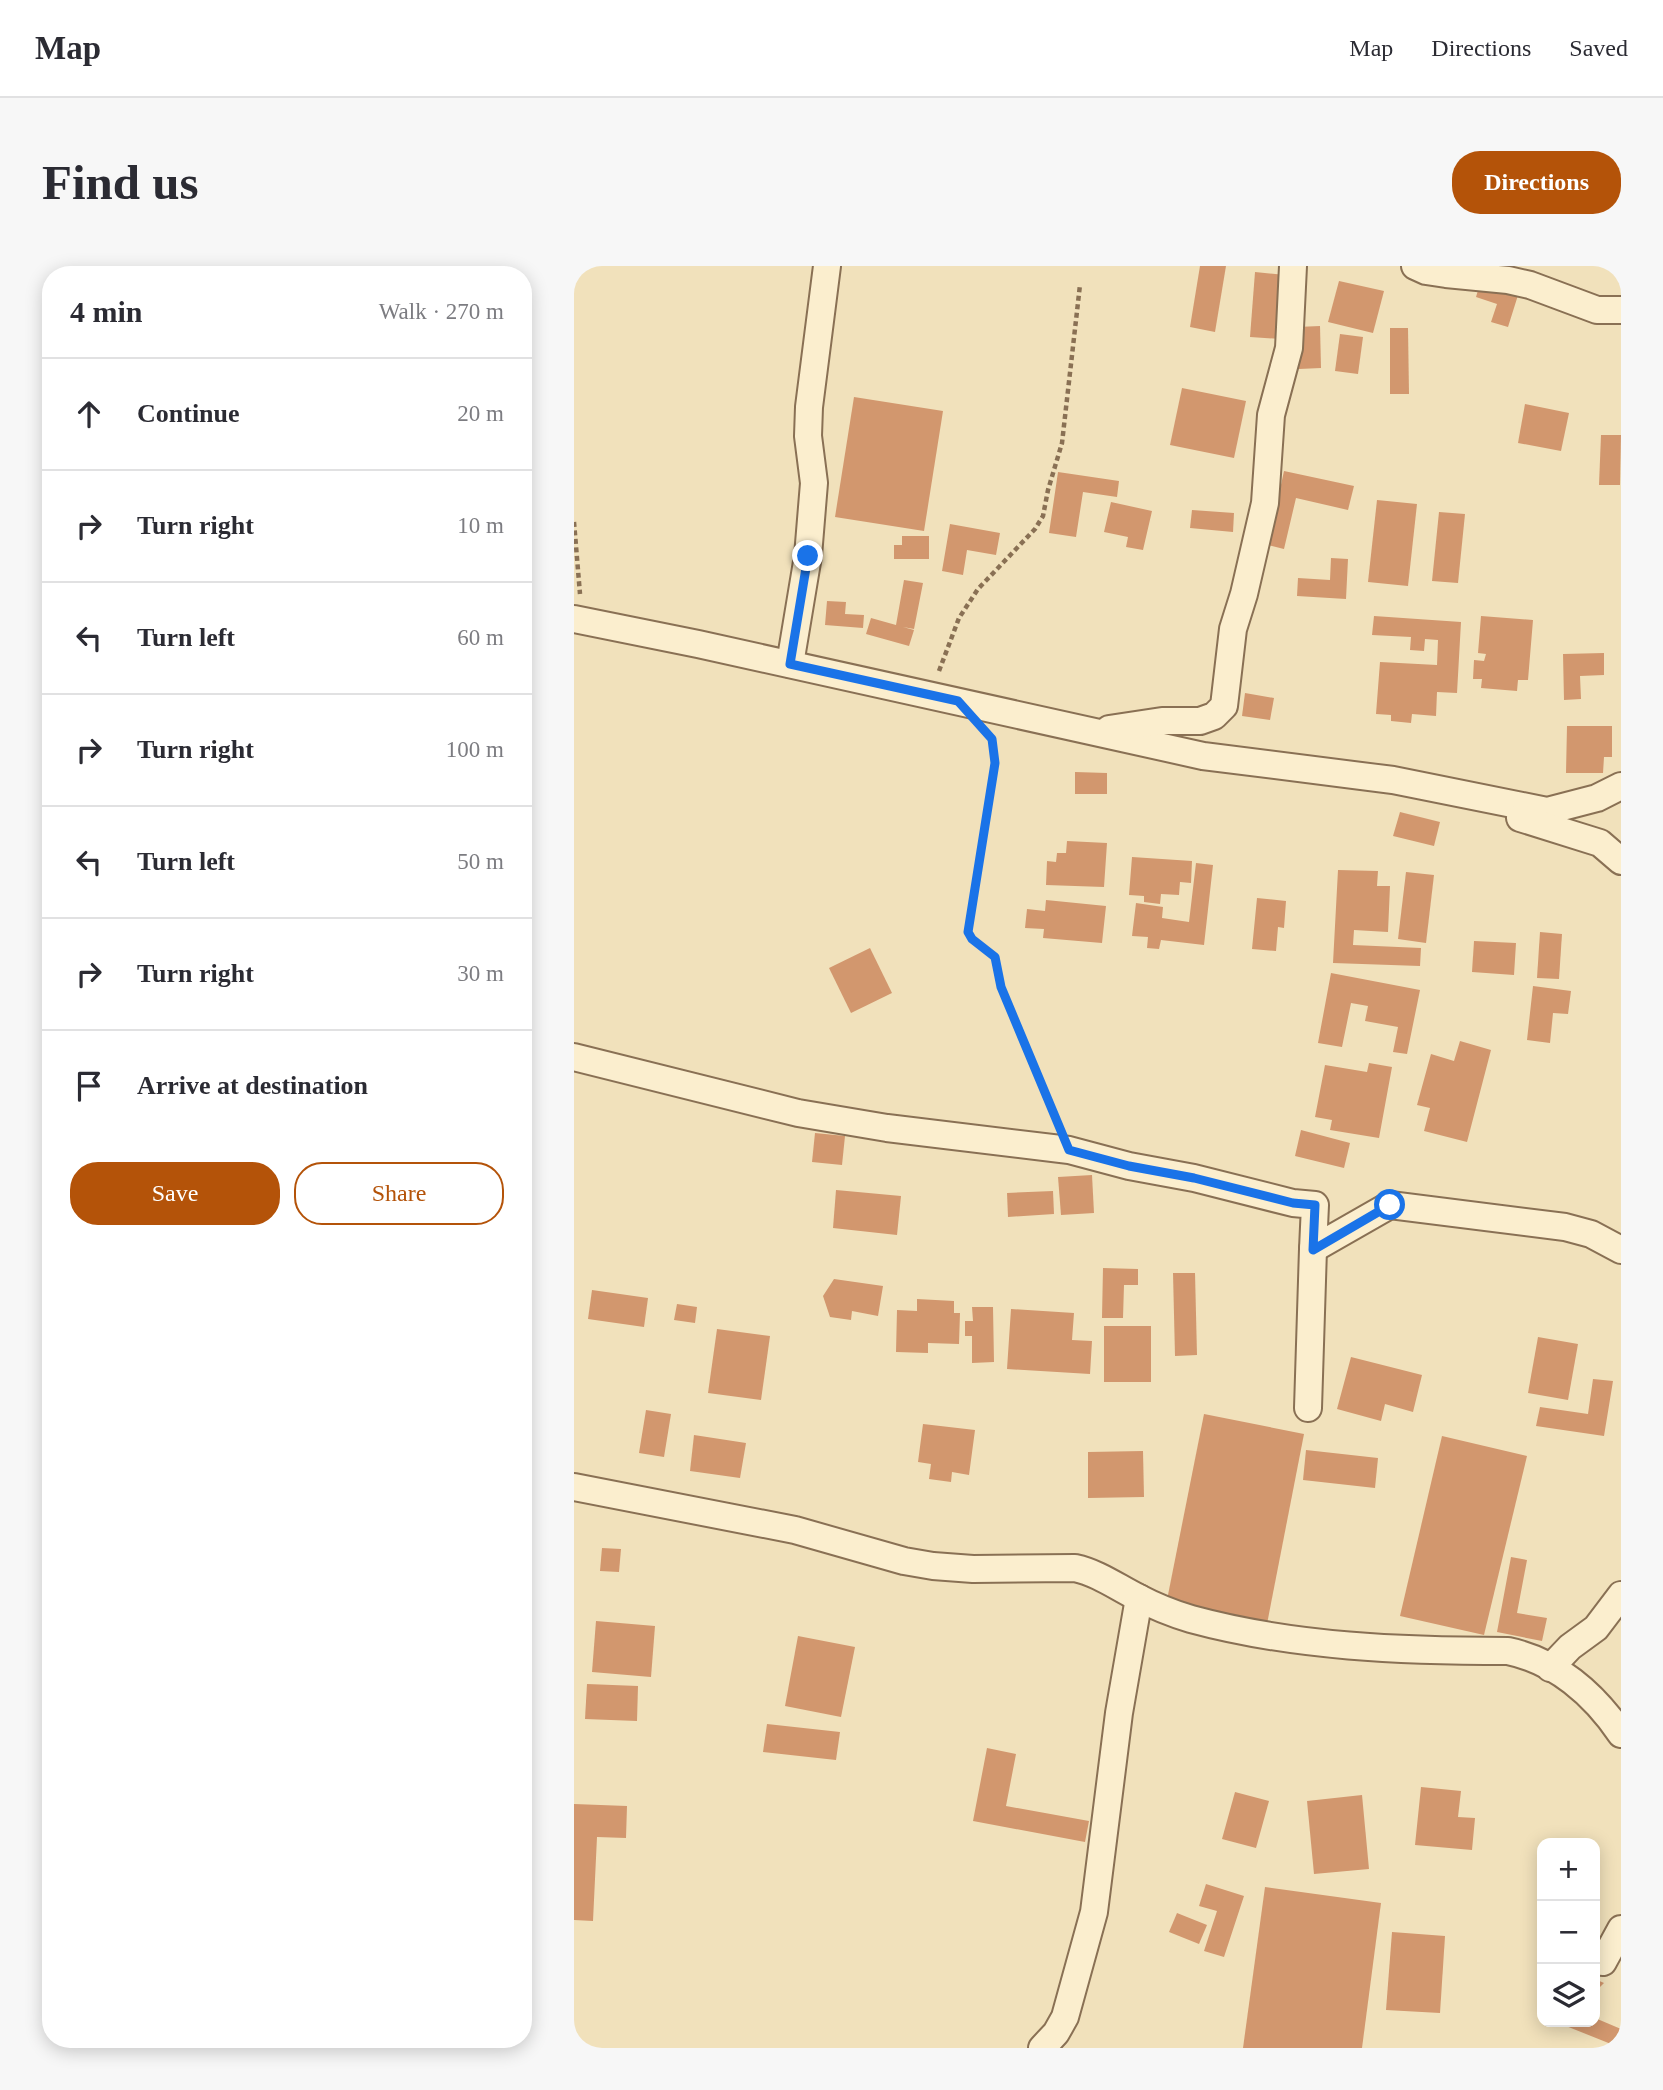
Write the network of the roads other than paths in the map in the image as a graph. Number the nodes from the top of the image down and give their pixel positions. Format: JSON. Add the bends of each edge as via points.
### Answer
{"nodes":[{"id":1,"x":827,"y":266,"type":"edge"},
{"id":2,"x":1293,"y":266,"type":"edge"},
{"id":3,"x":1415,"y":266,"type":"edge"},
{"id":4,"x":1621,"y":310,"type":"edge"},
{"id":5,"x":578,"y":620,"type":"edge"},
{"id":6,"x":790,"y":664,"type":"junction"},
{"id":7,"x":1093,"y":731,"type":"junction"},
{"id":8,"x":1352,"y":775,"type":"junction"},
{"id":9,"x":1621,"y":786,"type":"edge"},
{"id":10,"x":1621,"y":861,"type":"edge"},
{"id":11,"x":574,"y":1057,"type":"edge"},
{"id":12,"x":1313,"y":1250,"type":"junction"},
{"id":13,"x":1621,"y":1250,"type":"edge"},
{"id":14,"x":1308,"y":1408,"type":"dead end"},
{"id":15,"x":574,"y":1487,"type":"edge"},
{"id":16,"x":1621,"y":1595,"type":"edge"},
{"id":17,"x":1139,"y":1598,"type":"junction"},
{"id":18,"x":1550,"y":1668,"type":"junction"},
{"id":19,"x":1621,"y":1734,"type":"edge"},
{"id":20,"x":1621,"y":1928,"type":"edge"},
{"id":21,"x":1603,"y":1962,"type":"dead end"},
{"id":22,"x":1042,"y":2048,"type":"edge"}],
"edges":[{"from":1,"to":6,"type":"street","via":[[809,407],[814,483],[808,556]]},
{"from":2,"to":7,"type":"street","via":[[1289,348],[1271,415],[1265,503],[1233,629],[1224,706],[1200,722],[1162,720]]},
{"from":3,"to":4,"type":"street","via":[[1508,280],[1597,310]]},
{"from":5,"to":6,"type":"street"},
{"from":6,"to":7,"type":"street"},
{"from":7,"to":8,"type":"street","via":[[1203,756]]},
{"from":8,"to":9,"type":"street","via":[[1547,811],[1597,798]]},
{"from":8,"to":10,"type":"street","via":[[1600,843]]},
{"from":11,"to":12,"type":"street","via":[[797,1113],[1069,1150],[1315,1205]]},
{"from":12,"to":13,"type":"street","via":[[1390,1205],[1565,1227]]},
{"from":12,"to":14,"type":"street"},
{"from":15,"to":17,"type":"street","via":[[795,1530],[933,1566],[1087,1571]]},
{"from":16,"to":18,"type":"street","via":[[1596,1628]]},
{"from":17,"to":18,"type":"street","via":[[1190,1619],[1287,1638],[1409,1651],[1508,1651]]},
{"from":17,"to":22,"type":"street","via":[[1094,1912],[1065,2017]]},
{"from":18,"to":19,"type":"street","via":[[1581,1686]]},
{"from":20,"to":21,"type":"street"}]}
